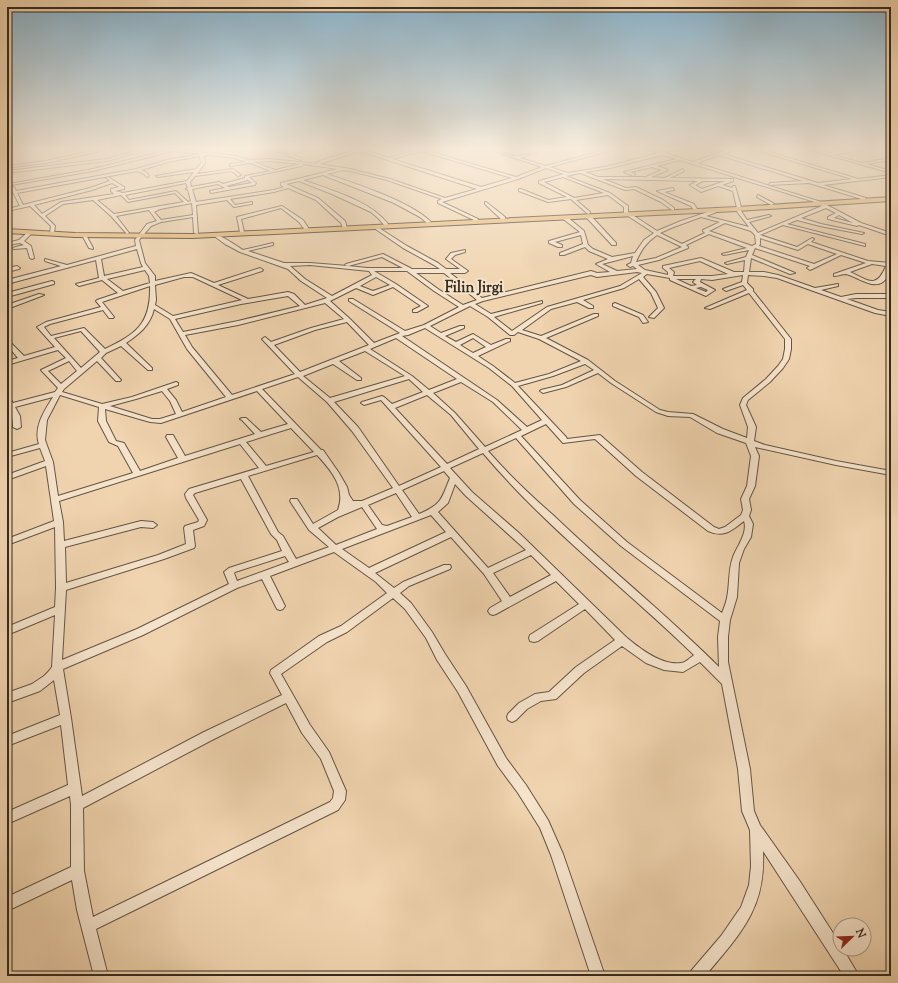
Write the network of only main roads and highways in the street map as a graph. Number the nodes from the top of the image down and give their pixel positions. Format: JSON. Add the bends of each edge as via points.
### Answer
{"nodes":[{"id":1,"x":891,"y":198,"type":"edge"},
{"id":2,"x":821,"y":204,"type":"junction"},
{"id":3,"x":738,"y":208,"type":"junction"},
{"id":4,"x":626,"y":213,"type":"junction"},
{"id":5,"x":588,"y":215,"type":"junction"},
{"id":6,"x":544,"y":217,"type":"junction"},
{"id":7,"x":7,"y":231,"type":"edge"},
{"id":8,"x":141,"y":234,"type":"junction"}],
"edges":[{"from":1,"to":2,"type":"main road"},
{"from":1,"to":2,"type":"main road"},
{"from":2,"to":3,"type":"main road"},
{"from":2,"to":3,"type":"main road","via":[[772,204]]},
{"from":3,"to":4,"type":"main road"},
{"from":3,"to":4,"type":"main road"},
{"from":4,"to":5,"type":"main road"},
{"from":5,"to":6,"type":"main road"},
{"from":5,"to":6,"type":"main road"},
{"from":6,"to":8,"type":"main road","via":[[196,234]]},
{"from":6,"to":8,"type":"main road","via":[[216,235]]},
{"from":7,"to":8,"type":"main road"},
{"from":7,"to":8,"type":"main road","via":[[84,235]]}]}
